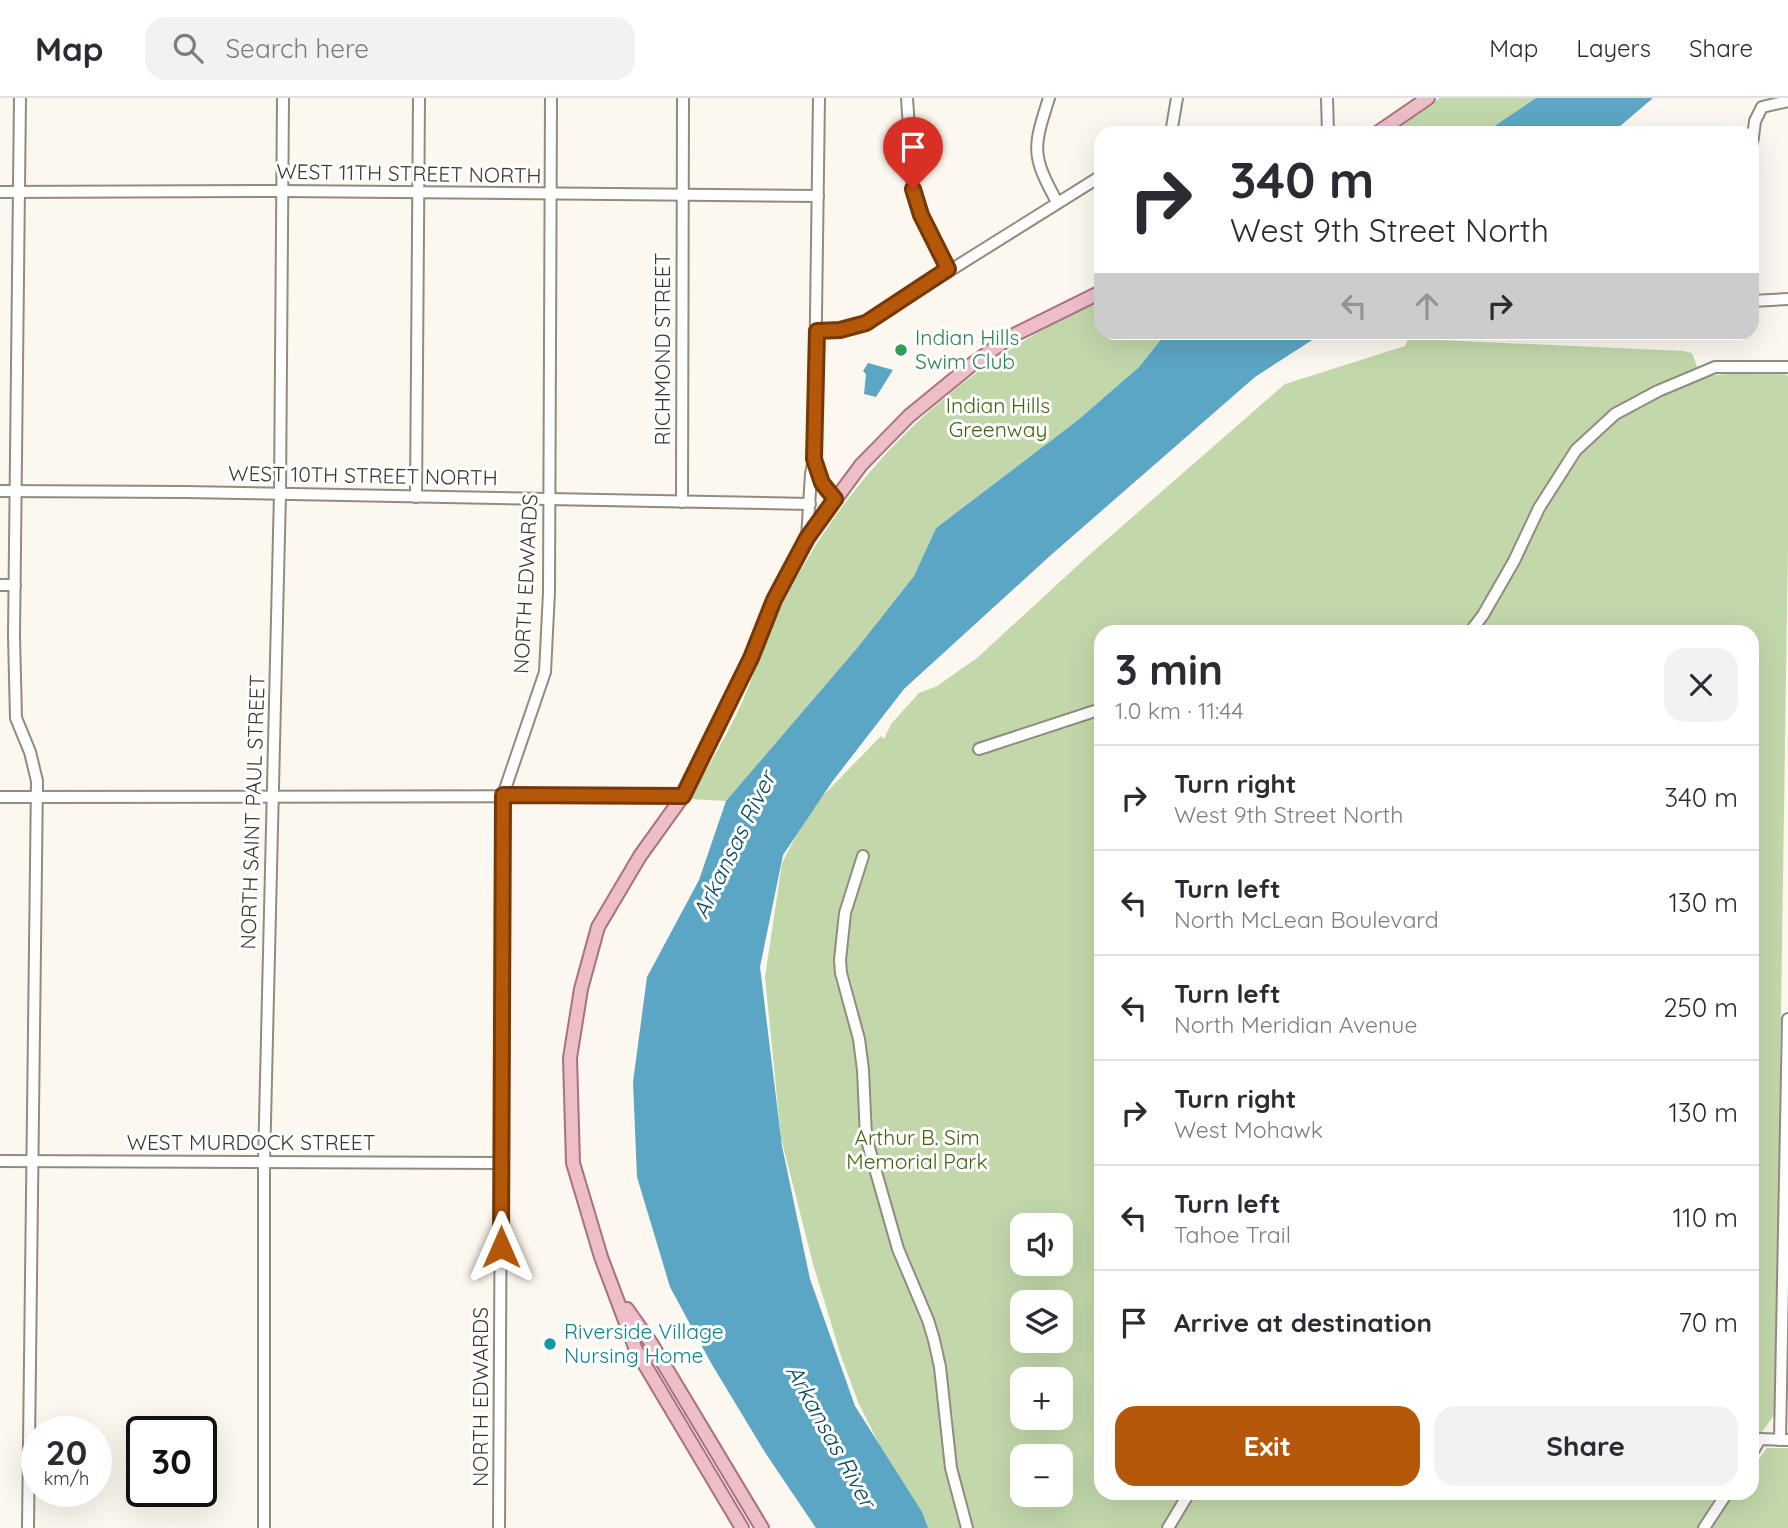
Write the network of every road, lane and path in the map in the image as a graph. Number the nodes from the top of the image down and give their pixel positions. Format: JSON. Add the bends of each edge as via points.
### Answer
{"nodes":[{"id":1,"x":20,"y":98,"type":"edge"},
{"id":2,"x":283,"y":98,"type":"edge"},
{"id":3,"x":419,"y":98,"type":"edge"},
{"id":4,"x":551,"y":98,"type":"edge"},
{"id":5,"x":683,"y":98,"type":"edge"},
{"id":6,"x":819,"y":98,"type":"edge"},
{"id":7,"x":907,"y":98,"type":"edge"},
{"id":8,"x":1049,"y":98,"type":"edge"},
{"id":9,"x":1177,"y":98,"type":"edge"},
{"id":10,"x":1327,"y":98,"type":"edge"},
{"id":11,"x":1429,"y":98,"type":"edge"},
{"id":12,"x":1788,"y":100,"type":"edge"},
{"id":13,"x":1172,"y":126,"type":"edge"},
{"id":14,"x":1328,"y":126,"type":"edge"},
{"id":15,"x":1387,"y":126,"type":"edge"},
{"id":16,"x":1754,"y":126,"type":"edge"},
{"id":17,"x":1094,"y":180,"type":"edge"},
{"id":18,"x":282,"y":191,"type":"junction"},
{"id":19,"x":0,"y":192,"type":"edge"},
{"id":20,"x":20,"y":192,"type":"junction"},
{"id":21,"x":418,"y":193,"type":"junction"},
{"id":22,"x":552,"y":195,"type":"junction"},
{"id":23,"x":682,"y":195,"type":"junction"},
{"id":24,"x":818,"y":196,"type":"junction"},
{"id":25,"x":1056,"y":202,"type":"junction"},
{"id":26,"x":948,"y":269,"type":"junction"},
{"id":27,"x":1094,"y":296,"type":"edge"},
{"id":28,"x":1788,"y":299,"type":"edge"},
{"id":29,"x":1759,"y":301,"type":"edge"},
{"id":30,"x":817,"y":331,"type":"junction"},
{"id":31,"x":1788,"y":367,"type":"edge"},
{"id":32,"x":814,"y":459,"type":"junction"},
{"id":33,"x":0,"y":491,"type":"edge"},
{"id":34,"x":16,"y":491,"type":"junction"},
{"id":35,"x":280,"y":493,"type":"junction"},
{"id":36,"x":416,"y":497,"type":"junction"},
{"id":37,"x":835,"y":499,"type":"junction"},
{"id":38,"x":550,"y":500,"type":"junction"},
{"id":39,"x":682,"y":502,"type":"junction"},
{"id":40,"x":810,"y":504,"type":"junction"},
{"id":41,"x":807,"y":538,"type":"junction"},
{"id":42,"x":0,"y":585,"type":"edge"},
{"id":43,"x":15,"y":585,"type":"junction"},
{"id":44,"x":1475,"y":625,"type":"edge"},
{"id":45,"x":1094,"y":711,"type":"edge"},
{"id":46,"x":979,"y":749,"type":"dead end"},
{"id":47,"x":503,"y":795,"type":"junction"},
{"id":48,"x":683,"y":796,"type":"junction"},
{"id":49,"x":0,"y":797,"type":"edge"},
{"id":50,"x":36,"y":797,"type":"junction"},
{"id":51,"x":274,"y":797,"type":"junction"},
{"id":52,"x":863,"y":856,"type":"dead end"},
{"id":53,"x":1788,"y":1019,"type":"edge"},
{"id":54,"x":0,"y":1161,"type":"edge"},
{"id":55,"x":31,"y":1161,"type":"junction"},
{"id":56,"x":264,"y":1163,"type":"junction"},
{"id":57,"x":501,"y":1163,"type":"junction"},
{"id":58,"x":1787,"y":1174,"type":"edge"},
{"id":59,"x":618,"y":1298,"type":"junction"},
{"id":60,"x":1784,"y":1440,"type":"edge"},
{"id":61,"x":1759,"y":1441,"type":"edge"},
{"id":62,"x":1185,"y":1500,"type":"edge"},
{"id":63,"x":1722,"y":1500,"type":"edge"},
{"id":64,"x":28,"y":1528,"type":"edge"},
{"id":65,"x":264,"y":1528,"type":"edge"},
{"id":66,"x":499,"y":1528,"type":"edge"},
{"id":67,"x":742,"y":1528,"type":"edge"},
{"id":68,"x":762,"y":1528,"type":"edge"},
{"id":69,"x":967,"y":1528,"type":"edge"},
{"id":70,"x":1168,"y":1528,"type":"edge"},
{"id":71,"x":1704,"y":1528,"type":"edge"}],
"edges":[{"from":1,"to":20,"type":"street"},
{"from":2,"to":18,"type":"street","name":"NORTH SAINT PAUL STREET"},
{"from":3,"to":21,"type":"street"},
{"from":4,"to":22,"type":"street","name":"NORTH EDWARDS"},
{"from":5,"to":23,"type":"street","name":"RICHMOND STREET"},
{"from":6,"to":24,"type":"street"},
{"from":7,"to":26,"type":"street","via":[[913,189]]},
{"from":8,"to":25,"type":"street","via":[[1038,132],[1037,160]]},
{"from":9,"to":13,"type":"street"},
{"from":10,"to":14,"type":"street"},
{"from":11,"to":15,"type":"main road"},
{"from":12,"to":16,"type":"street","via":[[1762,107]]},
{"from":17,"to":25,"type":"street"},
{"from":18,"to":20,"type":"street","name":"WEST 11TH STREET NORTH"},
{"from":18,"to":21,"type":"street","name":"WEST 11TH STREET NORTH"},
{"from":18,"to":35,"type":"street","name":"NORTH SAINT PAUL STREET"},
{"from":19,"to":20,"type":"street","name":"WEST 11TH STREET NORTH"},
{"from":20,"to":34,"type":"street"},
{"from":21,"to":22,"type":"street","name":"WEST 11TH STREET NORTH"},
{"from":21,"to":36,"type":"street"},
{"from":22,"to":23,"type":"street","name":"WEST 11TH STREET NORTH"},
{"from":22,"to":38,"type":"street","name":"NORTH EDWARDS"},
{"from":23,"to":24,"type":"street","name":"WEST 11TH STREET NORTH"},
{"from":23,"to":39,"type":"street","name":"RICHMOND STREET"},
{"from":24,"to":30,"type":"street"},
{"from":25,"to":26,"type":"street"},
{"from":26,"to":30,"type":"street","via":[[866,323]]},
{"from":27,"to":37,"type":"main road","via":[[1012,337],[946,384],[861,465]]},
{"from":28,"to":29,"type":"street"},
{"from":30,"to":32,"type":"street"},
{"from":31,"to":44,"type":"street","via":[[1715,367],[1615,414],[1576,450]]},
{"from":32,"to":37,"type":"street","via":[[822,483]]},
{"from":32,"to":40,"type":"street"},
{"from":33,"to":34,"type":"street","name":"WEST 10TH STREET NORTH"},
{"from":34,"to":35,"type":"street","name":"WEST 10TH STREET NORTH"},
{"from":34,"to":43,"type":"street"},
{"from":35,"to":36,"type":"street","name":"WEST 10TH STREET NORTH"},
{"from":35,"to":51,"type":"street","name":"NORTH SAINT PAUL STREET"},
{"from":36,"to":38,"type":"street","name":"WEST 10TH STREET NORTH"},
{"from":37,"to":41,"type":"main road"},
{"from":38,"to":39,"type":"street","name":"WEST 10TH STREET NORTH"},
{"from":38,"to":47,"type":"street","name":"NORTH EDWARDS","via":[[545,672]]},
{"from":39,"to":40,"type":"street","name":"WEST 10TH STREET NORTH"},
{"from":40,"to":41,"type":"street"},
{"from":41,"to":48,"type":"main road"},
{"from":42,"to":43,"type":"street"},
{"from":43,"to":50,"type":"street","via":[[16,718],[30,752]]},
{"from":45,"to":46,"type":"street"},
{"from":47,"to":48,"type":"street"},
{"from":47,"to":51,"type":"street"},
{"from":47,"to":57,"type":"street","name":"NORTH EDWARDS"},
{"from":48,"to":59,"type":"main road","via":[[598,927],[581,989],[570,1058],[573,1163]]},
{"from":49,"to":50,"type":"street"},
{"from":50,"to":51,"type":"street"},
{"from":50,"to":55,"type":"street"},
{"from":51,"to":56,"type":"street","name":"NORTH SAINT PAUL STREET"},
{"from":52,"to":69,"type":"street","via":[[845,913],[840,960],[859,1039],[866,1137],[898,1249],[934,1340],[951,1468]]},
{"from":53,"to":58,"type":"street"},
{"from":54,"to":55,"type":"street","name":"WEST MURDOCK STREET"},
{"from":55,"to":56,"type":"street","name":"WEST MURDOCK STREET"},
{"from":55,"to":64,"type":"street"},
{"from":56,"to":57,"type":"street","name":"WEST MURDOCK STREET"},
{"from":56,"to":65,"type":"street","name":"NORTH SAINT PAUL STREET"},
{"from":57,"to":66,"type":"street","name":"NORTH EDWARDS"},
{"from":58,"to":60,"type":"street"},
{"from":59,"to":67,"type":"main road","via":[[636,1350]]},
{"from":59,"to":68,"type":"main road","via":[[651,1343]]},
{"from":60,"to":61,"type":"street"},
{"from":62,"to":70,"type":"street"},
{"from":63,"to":71,"type":"street"}]}
